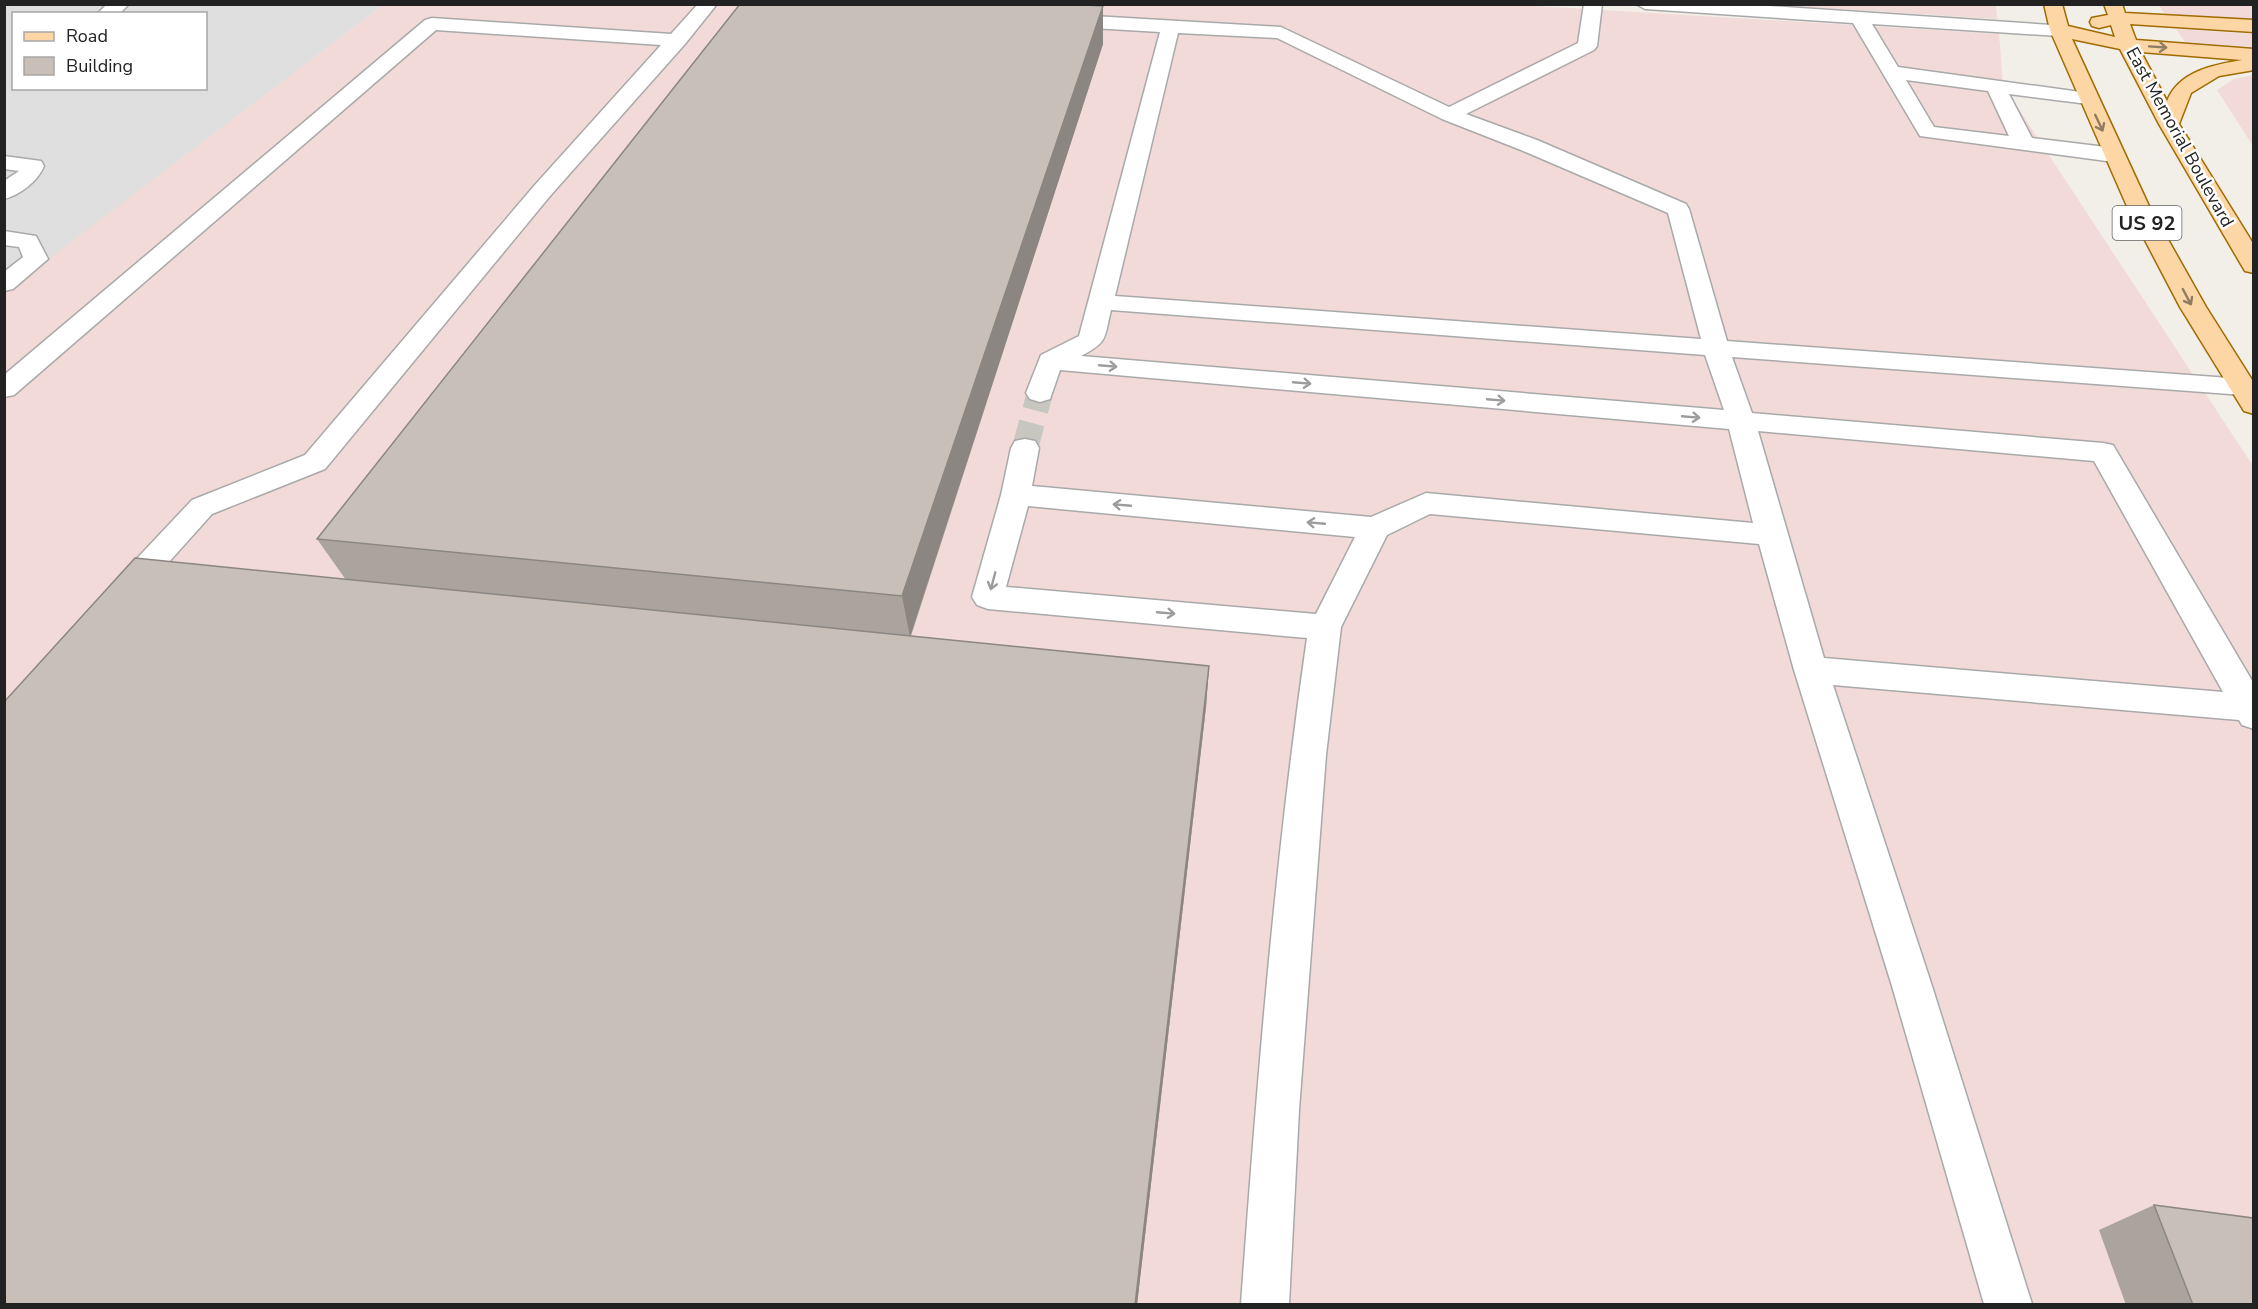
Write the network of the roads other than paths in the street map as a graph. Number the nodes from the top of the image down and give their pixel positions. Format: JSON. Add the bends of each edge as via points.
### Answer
{"nodes":[{"id":1,"x":453,"y":4,"type":"edge"},
{"id":2,"x":708,"y":4,"type":"edge"},
{"id":3,"x":1593,"y":4,"type":"edge"},
{"id":4,"x":1645,"y":4,"type":"edge"},
{"id":5,"x":2053,"y":4,"type":"edge"},
{"id":6,"x":1818,"y":10,"type":"edge"},
{"id":7,"x":2115,"y":11,"type":"edge"},
{"id":8,"x":1859,"y":17,"type":"junction"},
{"id":9,"x":1030,"y":18,"type":"edge"},
{"id":10,"x":432,"y":24,"type":"junction"},
{"id":11,"x":2253,"y":26,"type":"edge"},
{"id":12,"x":1170,"y":28,"type":"junction"},
{"id":13,"x":2060,"y":30,"type":"junction"},
{"id":14,"x":678,"y":40,"type":"junction"},
{"id":15,"x":2128,"y":45,"type":"junction"},
{"id":16,"x":2253,"y":55,"type":"edge"},
{"id":17,"x":2253,"y":64,"type":"edge"},
{"id":18,"x":1891,"y":72,"type":"junction"},
{"id":19,"x":1995,"y":85,"type":"junction"},
{"id":20,"x":2088,"y":98,"type":"junction"},
{"id":21,"x":1449,"y":115,"type":"junction"},
{"id":22,"x":2169,"y":124,"type":"junction"},
{"id":23,"x":2024,"y":144,"type":"junction"},
{"id":24,"x":2114,"y":155,"type":"junction"},
{"id":25,"x":4,"y":162,"type":"edge"},
{"id":26,"x":4,"y":192,"type":"edge"},
{"id":27,"x":4,"y":238,"type":"edge"},
{"id":28,"x":2253,"y":266,"type":"edge"},
{"id":29,"x":4,"y":284,"type":"edge"},
{"id":30,"x":1101,"y":302,"type":"junction"},
{"id":31,"x":1716,"y":349,"type":"junction"},
{"id":32,"x":1050,"y":361,"type":"junction"},
{"id":33,"x":4,"y":389,"type":"edge"},
{"id":34,"x":1040,"y":393,"type":"tunnel mouth"},
{"id":35,"x":2248,"y":396,"type":"edge"},
{"id":36,"x":1741,"y":421,"type":"junction"},
{"id":37,"x":1025,"y":448,"type":"tunnel mouth"},
{"id":38,"x":1016,"y":495,"type":"junction"},
{"id":39,"x":1374,"y":528,"type":"junction"},
{"id":40,"x":1771,"y":535,"type":"junction"},
{"id":41,"x":106,"y":612,"type":"edge"},
{"id":42,"x":1325,"y":627,"type":"junction"},
{"id":43,"x":1811,"y":670,"type":"junction"},
{"id":44,"x":2252,"y":710,"type":"edge"},
{"id":45,"x":1265,"y":1305,"type":"edge"},
{"id":46,"x":2008,"y":1305,"type":"edge"}],
"edges":[{"from":1,"to":10,"type":"street"},
{"from":2,"to":14,"type":"street"},
{"from":3,"to":21,"type":"street","via":[[1587,46]]},
{"from":4,"to":6,"type":"street"},
{"from":5,"to":13,"type":"main road","number":"US 92"},
{"from":6,"to":8,"type":"street"},
{"from":7,"to":11,"type":"main road"},
{"from":7,"to":13,"type":"main road"},
{"from":7,"to":15,"type":"main road","name":"East Memorial Boulevard","number":"US 92"},
{"from":8,"to":13,"type":"street"},
{"from":8,"to":18,"type":"street"},
{"from":9,"to":12,"type":"street"},
{"from":10,"to":14,"type":"street"},
{"from":10,"to":33,"type":"street"},
{"from":12,"to":21,"type":"street","via":[[1281,33]]},
{"from":12,"to":30,"type":"street"},
{"from":13,"to":15,"type":"main road"},
{"from":13,"to":20,"type":"main road","number":"US 92"},
{"from":14,"to":41,"type":"street","via":[[542,191],[315,462],[202,507]]},
{"from":15,"to":16,"type":"main road","one_way":true},
{"from":15,"to":22,"type":"main road","name":"East Memorial Boulevard","number":"US 92"},
{"from":17,"to":22,"type":"main road","via":[[2213,71],[2182,90]]},
{"from":18,"to":19,"type":"street"},
{"from":18,"to":23,"type":"street","via":[[1927,132]]},
{"from":19,"to":20,"type":"street"},
{"from":19,"to":23,"type":"street"},
{"from":20,"to":24,"type":"main road","number":"US 92","one_way":true},
{"from":21,"to":31,"type":"street","via":[[1678,209]]},
{"from":22,"to":28,"type":"main road","name":"East Memorial Boulevard","number":"US 92"},
{"from":23,"to":24,"type":"street"},
{"from":24,"to":35,"type":"main road","number":"US 92","one_way":true,"via":[[2193,307]]},
{"from":25,"to":26,"type":"street","via":[[33,166],[30,173]]},
{"from":27,"to":29,"type":"street","via":[[28,240],[36,259]]},
{"from":30,"to":31,"type":"street"},
{"from":30,"to":32,"type":"street","via":[[1091,340]]},
{"from":31,"to":35,"type":"street"},
{"from":31,"to":36,"type":"street"},
{"from":32,"to":34,"type":"street"},
{"from":32,"to":36,"type":"street","one_way":true},
{"from":36,"to":40,"type":"street"},
{"from":36,"to":44,"type":"street","via":[[2103,452]]},
{"from":37,"to":38,"type":"street"},
{"from":39,"to":38,"type":"street","one_way":true},
{"from":38,"to":42,"type":"street","one_way":true,"via":[[988,597]]},
{"from":39,"to":40,"type":"street","via":[[1426,503]]},
{"from":39,"to":42,"type":"street"},
{"from":40,"to":43,"type":"street"},
{"from":42,"to":45,"type":"street","via":[[1306,778],[1277,1110]]},
{"from":43,"to":44,"type":"street"},
{"from":43,"to":46,"type":"street"}]}
